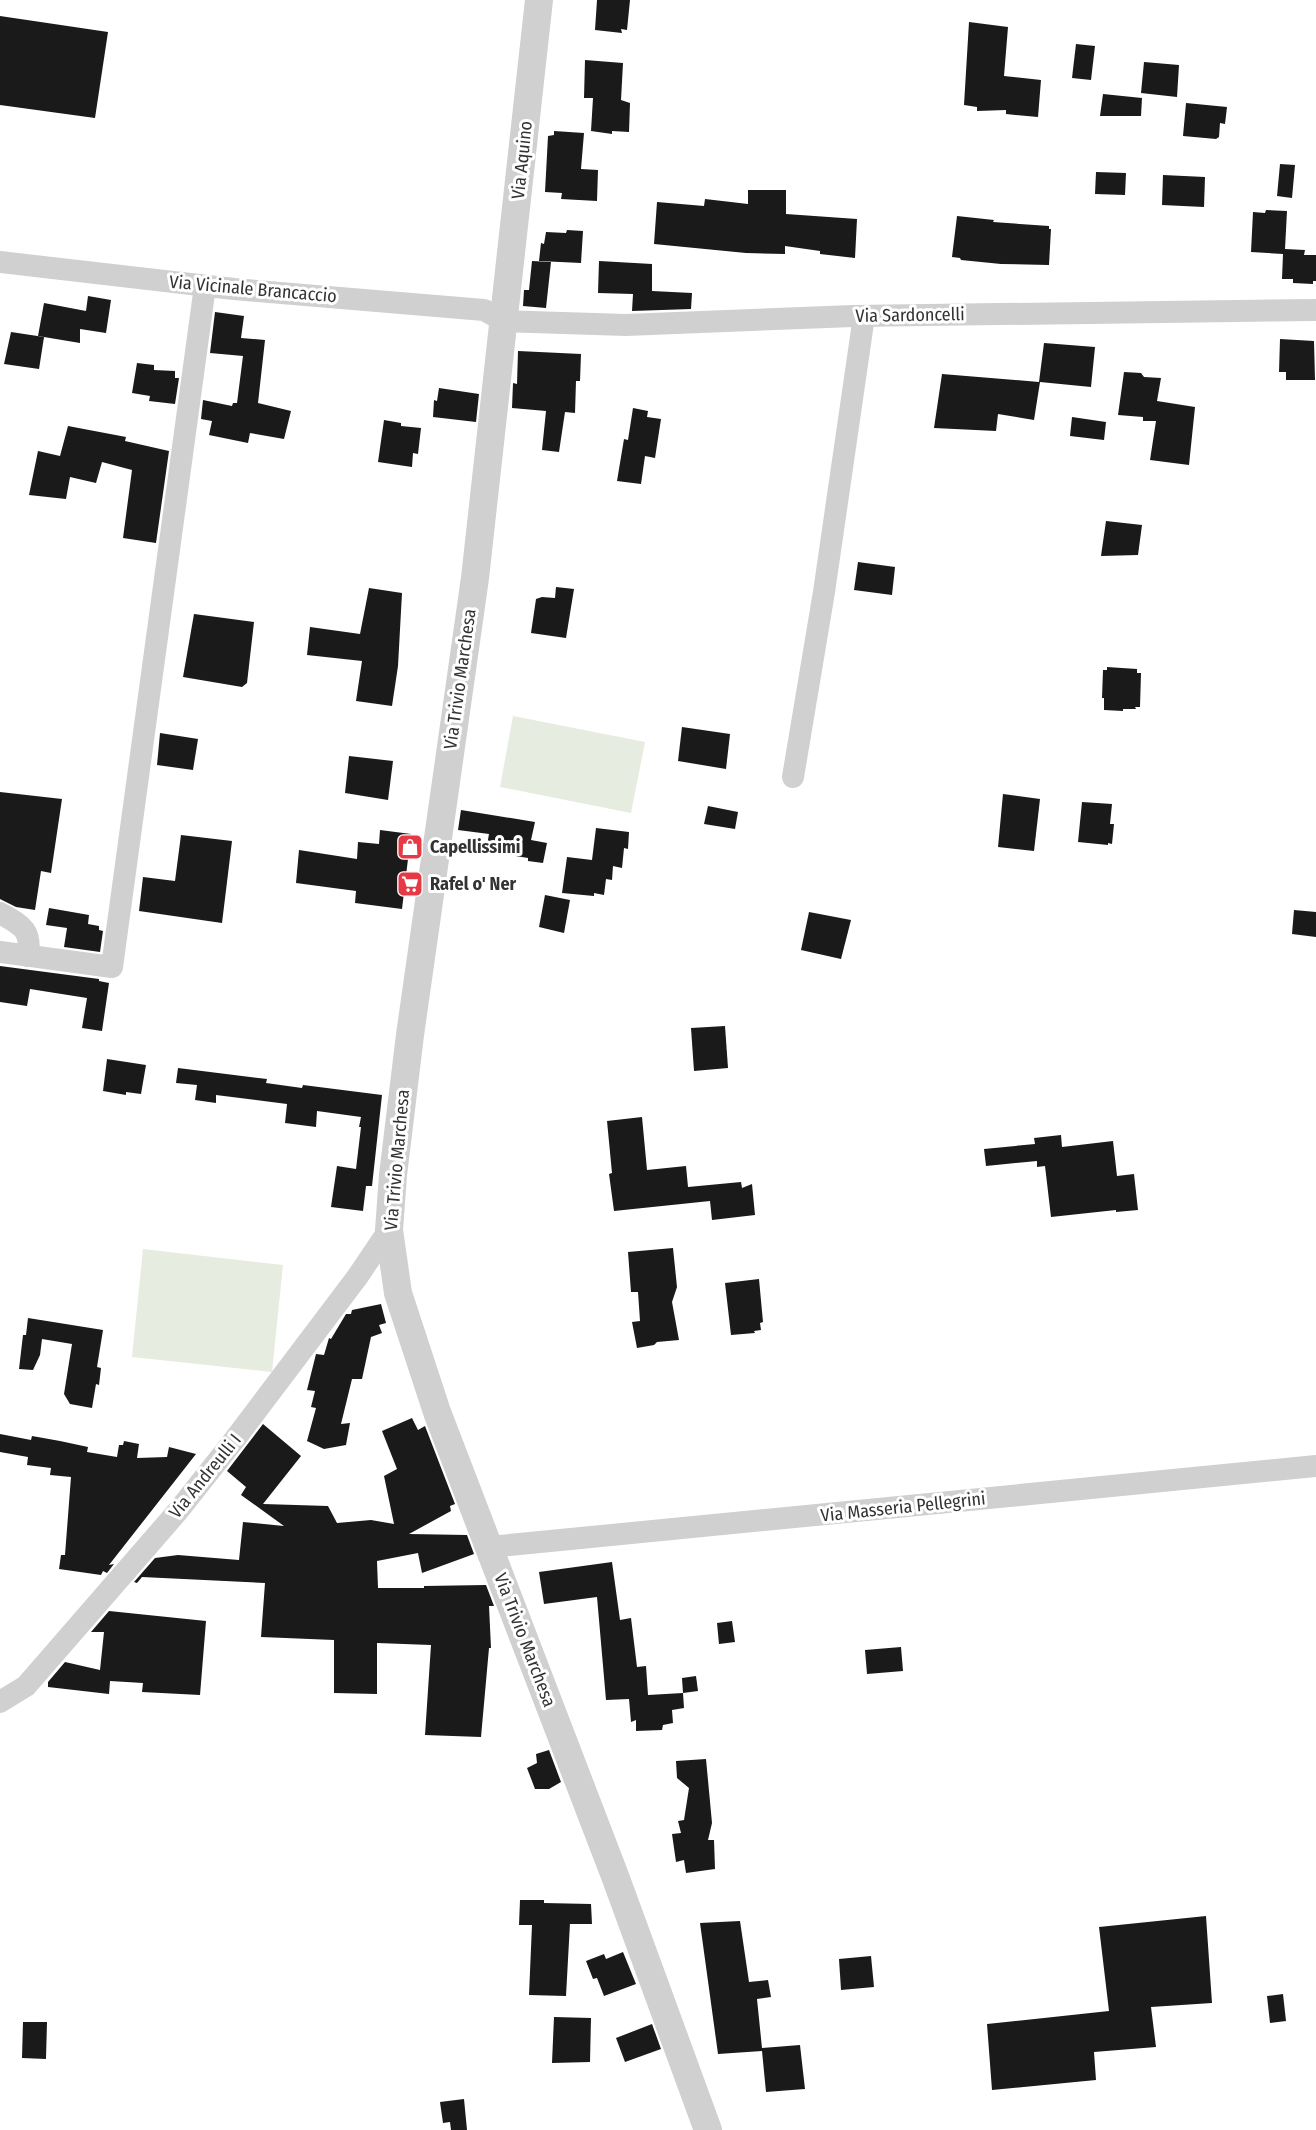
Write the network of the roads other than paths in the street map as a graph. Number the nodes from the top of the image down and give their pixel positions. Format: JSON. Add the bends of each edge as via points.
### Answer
{"nodes":[{"id":1,"x":539,"y":0,"type":"edge"},
{"id":2,"x":0,"y":262,"type":"edge"},
{"id":3,"x":205,"y":286,"type":"junction"},
{"id":4,"x":1316,"y":310,"type":"edge"},
{"id":5,"x":864,"y":316,"type":"junction"},
{"id":6,"x":504,"y":321,"type":"junction"},
{"id":7,"x":793,"y":777,"type":"dead end"},
{"id":8,"x":0,"y":913,"type":"edge"},
{"id":9,"x":0,"y":952,"type":"edge"},
{"id":10,"x":28,"y":956,"type":"junction"},
{"id":11,"x":389,"y":1230,"type":"junction"},
{"id":12,"x":1316,"y":1466,"type":"edge"},
{"id":13,"x":489,"y":1547,"type":"junction"},
{"id":14,"x":0,"y":1702,"type":"edge"},
{"id":15,"x":708,"y":2130,"type":"edge"}],
"edges":[{"from":1,"to":6,"type":"street","name":"Via Aquino"},
{"from":2,"to":3,"type":"street","name":"Via Vicinale Brancaccio"},
{"from":3,"to":6,"type":"street","name":"Via Vicinale Brancaccio","via":[[484,310]]},
{"from":3,"to":10,"type":"street","via":[[112,967]]},
{"from":4,"to":5,"type":"street","name":"Via Sardoncelli"},
{"from":5,"to":6,"type":"street","name":"Via Sardoncelli","via":[[626,325]]},
{"from":5,"to":7,"type":"street"},
{"from":6,"to":11,"type":"street","name":"Via Trivio Marchesa","via":[[475,578],[410,1035]]},
{"from":8,"to":10,"type":"street","via":[[22,926],[30,942]]},
{"from":9,"to":10,"type":"street"},
{"from":11,"to":13,"type":"street","name":"Via Trivio Marchesa","via":[[398,1293],[437,1412]]},
{"from":11,"to":14,"type":"street","name":"Via Andreulli I","via":[[178,1511],[26,1686]]},
{"from":12,"to":13,"type":"street","name":"Via Masseria Pellegrini"},
{"from":13,"to":15,"type":"street","name":"Via Trivio Marchesa"}]}
